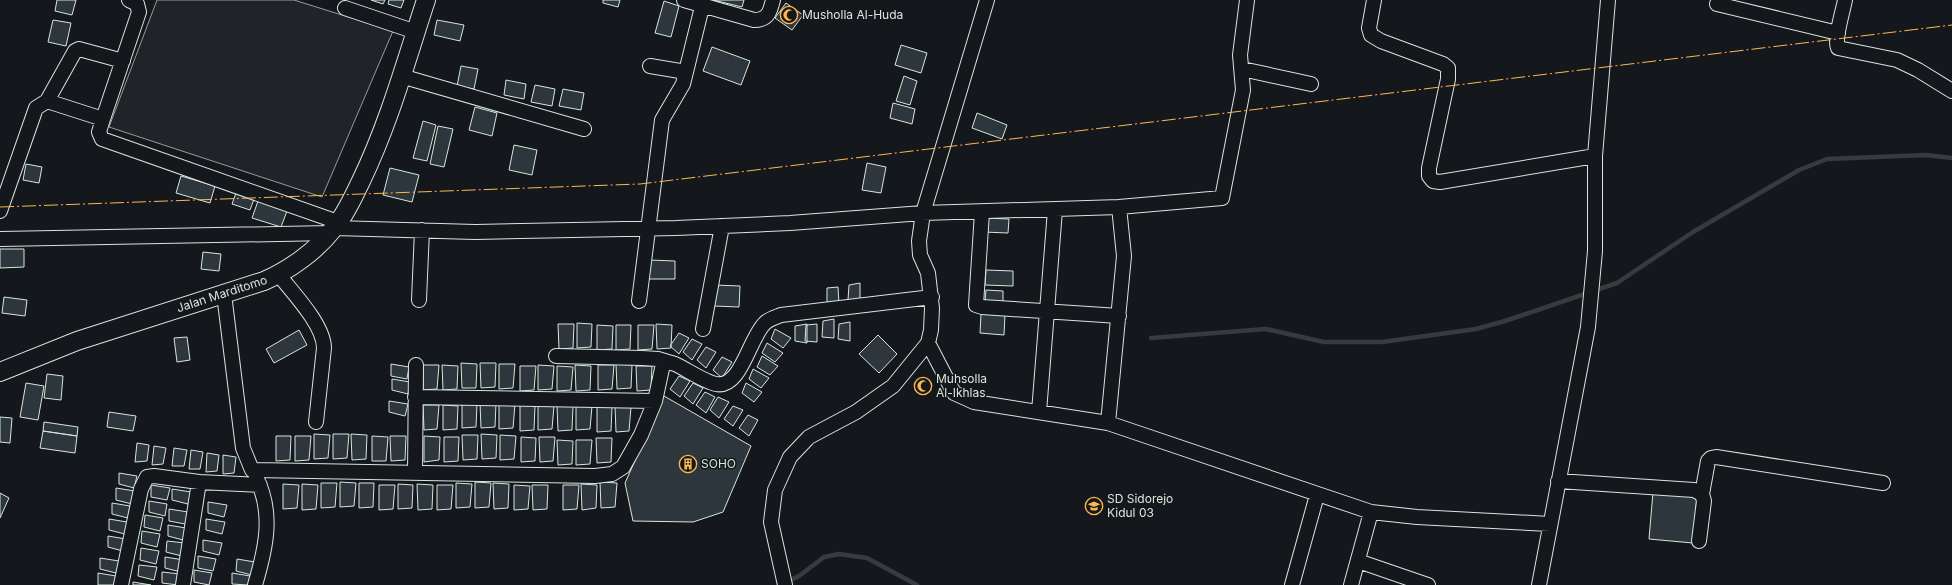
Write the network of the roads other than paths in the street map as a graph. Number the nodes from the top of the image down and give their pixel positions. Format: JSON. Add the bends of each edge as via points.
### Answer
{"nodes":[{"id":1,"x":129,"y":0,"type":"edge"},
{"id":2,"x":426,"y":0,"type":"edge"},
{"id":3,"x":684,"y":0,"type":"edge"},
{"id":4,"x":773,"y":0,"type":"edge"},
{"id":5,"x":987,"y":0,"type":"edge"},
{"id":6,"x":1247,"y":0,"type":"edge"},
{"id":7,"x":1374,"y":0,"type":"edge"},
{"id":8,"x":1608,"y":0,"type":"edge"},
{"id":9,"x":1845,"y":0,"type":"edge"},
{"id":10,"x":1717,"y":4,"type":"dead end"},
{"id":11,"x":702,"y":6,"type":"junction"},
{"id":12,"x":345,"y":8,"type":"dead end"},
{"id":13,"x":416,"y":32,"type":"junction"},
{"id":14,"x":1838,"y":33,"type":"junction"},
{"id":15,"x":123,"y":61,"type":"junction"},
{"id":16,"x":650,"y":66,"type":"dead end"},
{"id":17,"x":1242,"y":69,"type":"junction"},
{"id":18,"x":686,"y":72,"type":"junction"},
{"id":19,"x":401,"y":76,"type":"junction"},
{"id":20,"x":1311,"y":84,"type":"dead end"},
{"id":21,"x":1952,"y":91,"type":"edge"},
{"id":22,"x":47,"y":101,"type":"junction"},
{"id":23,"x":103,"y":119,"type":"junction"},
{"id":24,"x":584,"y":129,"type":"dead end"},
{"id":25,"x":1595,"y":156,"type":"junction"},
{"id":26,"x":1119,"y":207,"type":"junction"},
{"id":27,"x":1054,"y":210,"type":"junction"},
{"id":28,"x":0,"y":211,"type":"edge"},
{"id":29,"x":982,"y":212,"type":"junction"},
{"id":30,"x":923,"y":213,"type":"junction"},
{"id":31,"x":722,"y":226,"type":"junction"},
{"id":32,"x":334,"y":228,"type":"junction"},
{"id":33,"x":649,"y":228,"type":"junction"},
{"id":34,"x":422,"y":230,"type":"junction"},
{"id":35,"x":0,"y":238,"type":"edge"},
{"id":36,"x":279,"y":274,"type":"junction"},
{"id":37,"x":224,"y":294,"type":"junction"},
{"id":38,"x":932,"y":297,"type":"junction"},
{"id":39,"x":419,"y":300,"type":"dead end"},
{"id":40,"x":639,"y":302,"type":"dead end"},
{"id":41,"x":1047,"y":310,"type":"junction"},
{"id":42,"x":1119,"y":316,"type":"junction"},
{"id":43,"x":703,"y":329,"type":"dead end"},
{"id":44,"x":928,"y":344,"type":"junction"},
{"id":45,"x":556,"y":356,"type":"dead end"},
{"id":46,"x":668,"y":362,"type":"junction"},
{"id":47,"x":416,"y":365,"type":"dead end"},
{"id":48,"x":0,"y":372,"type":"edge"},
{"id":49,"x":415,"y":397,"type":"junction"},
{"id":50,"x":655,"y":401,"type":"junction"},
{"id":51,"x":1039,"y":412,"type":"junction"},
{"id":52,"x":316,"y":422,"type":"dead end"},
{"id":53,"x":1108,"y":423,"type":"junction"},
{"id":54,"x":252,"y":470,"type":"junction"},
{"id":55,"x":415,"y":473,"type":"junction"},
{"id":56,"x":1558,"y":481,"type":"junction"},
{"id":57,"x":199,"y":482,"type":"junction"},
{"id":58,"x":1883,"y":483,"type":"dead end"},
{"id":59,"x":260,"y":486,"type":"junction"},
{"id":60,"x":1702,"y":494,"type":"junction"},
{"id":61,"x":1317,"y":495,"type":"junction"},
{"id":62,"x":1371,"y":512,"type":"junction"},
{"id":63,"x":1550,"y":524,"type":"junction"},
{"id":64,"x":1699,"y":541,"type":"dead end"},
{"id":65,"x":1358,"y":561,"type":"junction"},
{"id":66,"x":784,"y":579,"type":"edge"},
{"id":67,"x":120,"y":585,"type":"edge"},
{"id":68,"x":183,"y":585,"type":"edge"},
{"id":69,"x":255,"y":585,"type":"edge"},
{"id":70,"x":1292,"y":585,"type":"edge"},
{"id":71,"x":1351,"y":585,"type":"edge"},
{"id":72,"x":1428,"y":585,"type":"edge"},
{"id":73,"x":1538,"y":585,"type":"edge"}],
"edges":[{"from":1,"to":15,"type":"street","via":[[139,8]]},
{"from":2,"to":13,"type":"street","name":"Jalan Marditomo"},
{"from":3,"to":11,"type":"street"},
{"from":4,"to":11,"type":"street","via":[[770,13],[762,20]]},
{"from":5,"to":30,"type":"street"},
{"from":6,"to":17,"type":"street","via":[[1240,55]]},
{"from":7,"to":25,"type":"street","via":[[1369,28],[1371,35],[1448,68],[1448,79],[1429,168],[1429,176],[1433,181],[1440,182]]},
{"from":8,"to":25,"type":"street"},
{"from":9,"to":14,"type":"street"},
{"from":10,"to":14,"type":"street"},
{"from":11,"to":18,"type":"street"},
{"from":12,"to":13,"type":"street"},
{"from":13,"to":19,"type":"street","name":"Jalan Marditomo"},
{"from":14,"to":21,"type":"street","via":[[1838,48],[1897,60]]},
{"from":15,"to":22,"type":"street","via":[[78,49]]},
{"from":15,"to":23,"type":"street"},
{"from":16,"to":18,"type":"street"},
{"from":17,"to":20,"type":"street"},
{"from":17,"to":26,"type":"street","via":[[1243,90],[1221,198]]},
{"from":18,"to":33,"type":"street","via":[[683,84],[662,120]]},
{"from":19,"to":24,"type":"street"},
{"from":19,"to":32,"type":"street","name":"Jalan Marditomo","via":[[376,149],[349,205]]},
{"from":22,"to":23,"type":"street"},
{"from":22,"to":28,"type":"street","via":[[36,108]]},
{"from":23,"to":32,"type":"street","via":[[99,132],[102,138]]},
{"from":25,"to":56,"type":"street","via":[[1593,267],[1588,327]]},
{"from":26,"to":27,"type":"street"},
{"from":26,"to":42,"type":"street","via":[[1124,256]]},
{"from":27,"to":29,"type":"street"},
{"from":27,"to":41,"type":"street"},
{"from":29,"to":30,"type":"street"},
{"from":29,"to":41,"type":"street","via":[[976,305]]},
{"from":30,"to":31,"type":"street"},
{"from":30,"to":38,"type":"street","via":[[920,255],[928,273]]},
{"from":31,"to":33,"type":"street"},
{"from":31,"to":43,"type":"street"},
{"from":32,"to":34,"type":"street"},
{"from":32,"to":35,"type":"street"},
{"from":32,"to":36,"type":"street","name":"Jalan Marditomo","via":[[320,244]]},
{"from":33,"to":34,"type":"street","via":[[474,232]]},
{"from":33,"to":40,"type":"street"},
{"from":34,"to":39,"type":"street"},
{"from":36,"to":37,"type":"street","name":"Jalan Marditomo"},
{"from":36,"to":52,"type":"street","via":[[318,327],[323,339]]},
{"from":37,"to":48,"type":"street","name":"Jalan Marditomo","via":[[77,341]]},
{"from":37,"to":54,"type":"street","via":[[243,448]]},
{"from":38,"to":44,"type":"street"},
{"from":38,"to":46,"type":"street","via":[[781,315],[766,323],[753,339],[736,376],[726,384],[716,384]]},
{"from":41,"to":42,"type":"street"},
{"from":41,"to":51,"type":"street"},
{"from":42,"to":53,"type":"street"},
{"from":44,"to":51,"type":"street","via":[[954,393],[974,402]]},
{"from":44,"to":66,"type":"street","via":[[893,386],[856,412],[809,437],[790,457],[775,490],[771,522]]},
{"from":45,"to":46,"type":"street","via":[[642,358]]},
{"from":46,"to":50,"type":"street","via":[[661,368]]},
{"from":47,"to":49,"type":"street"},
{"from":49,"to":50,"type":"street"},
{"from":49,"to":55,"type":"street"},
{"from":50,"to":55,"type":"street","via":[[624,467],[612,474]]},
{"from":51,"to":53,"type":"street"},
{"from":53,"to":61,"type":"street"},
{"from":54,"to":55,"type":"street"},
{"from":54,"to":59,"type":"street"},
{"from":56,"to":60,"type":"street","via":[[1694,490]]},
{"from":56,"to":63,"type":"street"},
{"from":57,"to":59,"type":"street"},
{"from":57,"to":67,"type":"street","via":[[154,476],[147,477],[143,482]]},
{"from":57,"to":68,"type":"street"},
{"from":58,"to":60,"type":"street","via":[[1716,457],[1708,461]]},
{"from":59,"to":69,"type":"street","via":[[267,516],[265,551]]},
{"from":60,"to":64,"type":"street","via":[[1703,513]]},
{"from":61,"to":62,"type":"street"},
{"from":61,"to":70,"type":"street"},
{"from":62,"to":63,"type":"street"},
{"from":62,"to":65,"type":"street"},
{"from":63,"to":73,"type":"street"},
{"from":65,"to":71,"type":"street"},
{"from":65,"to":72,"type":"street"}]}
